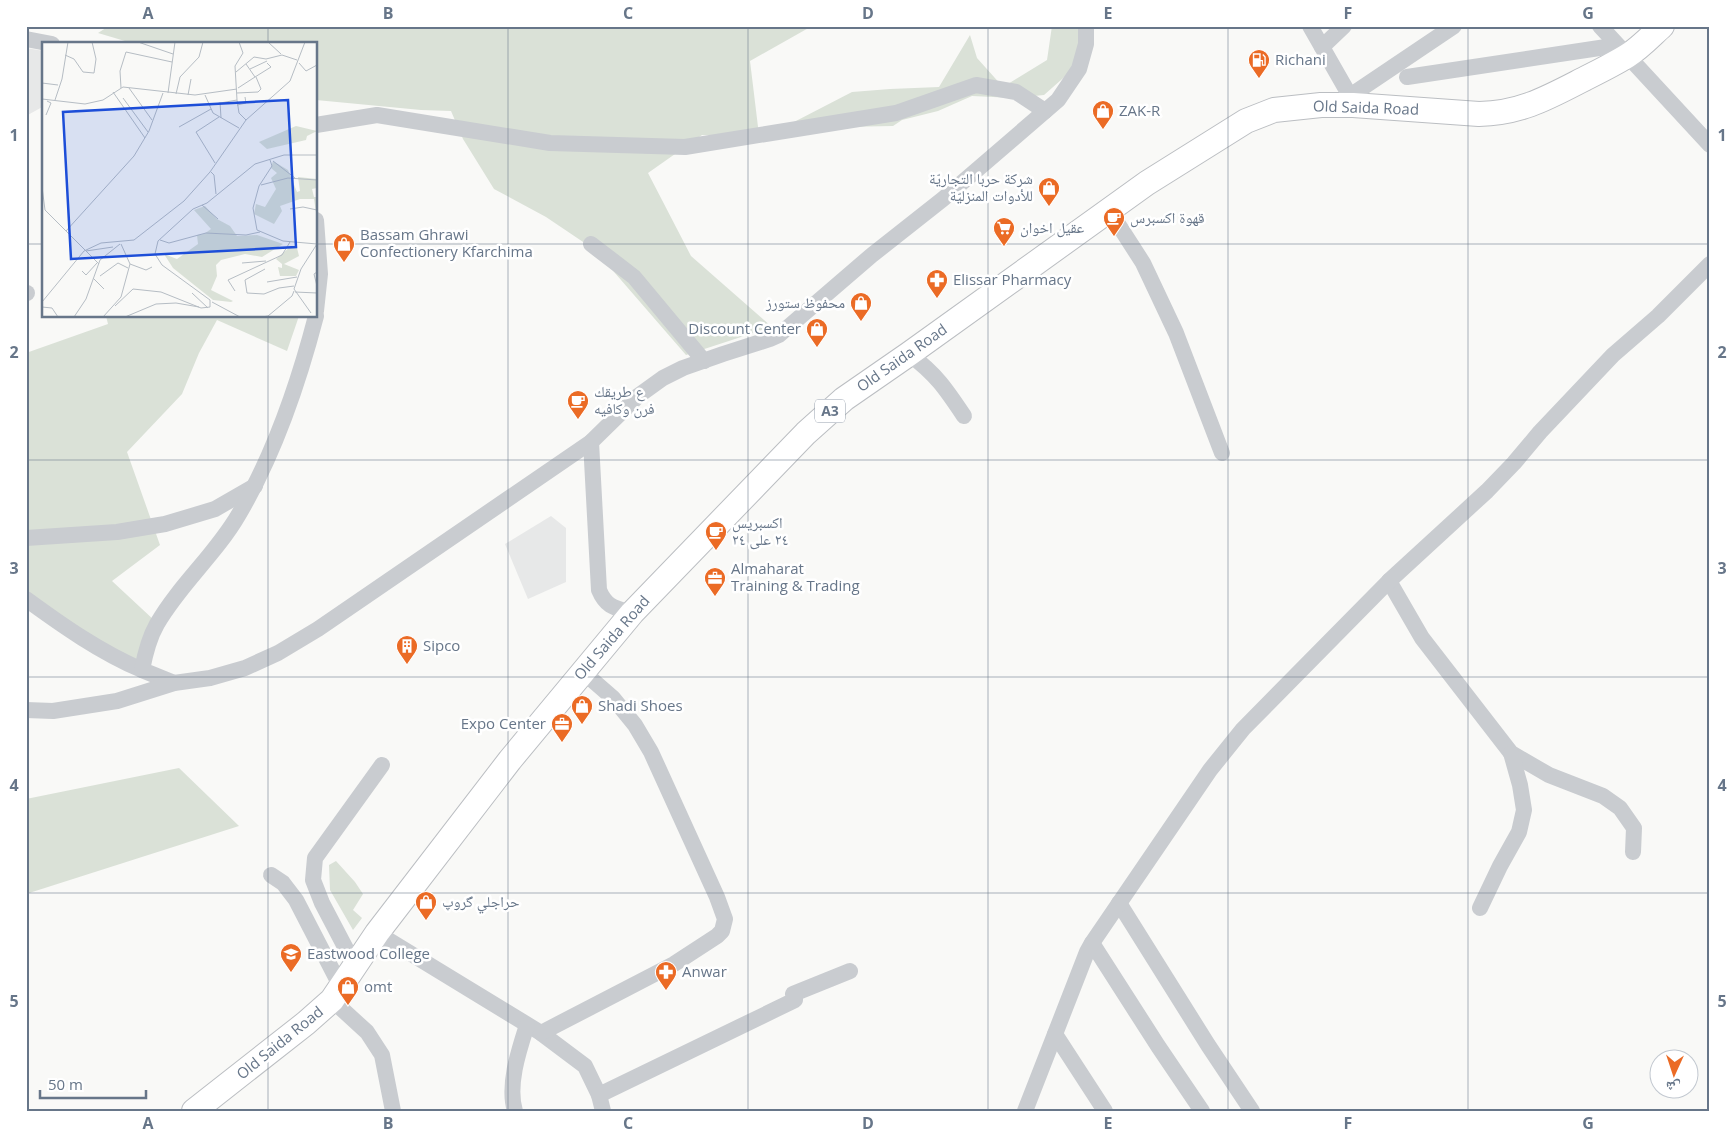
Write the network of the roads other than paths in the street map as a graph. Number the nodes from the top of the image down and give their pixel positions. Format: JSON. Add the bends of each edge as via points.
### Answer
{"nodes":[{"id":1,"x":1086,"y":26,"type":"edge"},
{"id":2,"x":1310,"y":26,"type":"edge"},
{"id":3,"x":1344,"y":26,"type":"edge"},
{"id":4,"x":1454,"y":26,"type":"edge"},
{"id":5,"x":1600,"y":26,"type":"edge"},
{"id":6,"x":1662,"y":26,"type":"edge"},
{"id":7,"x":1322,"y":47,"type":"junction"},
{"id":8,"x":1628,"y":56,"type":"junction"},
{"id":9,"x":1407,"y":77,"type":"dead end"},
{"id":10,"x":1352,"y":101,"type":"junction"},
{"id":11,"x":1045,"y":111,"type":"junction"},
{"id":12,"x":318,"y":125,"type":"edge"},
{"id":13,"x":1710,"y":145,"type":"edge"},
{"id":14,"x":1109,"y":210,"type":"junction"},
{"id":15,"x":591,"y":244,"type":"dead end"},
{"id":16,"x":318,"y":247,"type":"edge"},
{"id":17,"x":1710,"y":264,"type":"edge"},
{"id":18,"x":318,"y":292,"type":"edge"},
{"id":19,"x":315,"y":318,"type":"edge"},
{"id":20,"x":909,"y":354,"type":"junction"},
{"id":21,"x":704,"y":360,"type":"junction"},
{"id":22,"x":964,"y":416,"type":"dead end"},
{"id":23,"x":591,"y":442,"type":"junction"},
{"id":24,"x":1222,"y":453,"type":"dead end"},
{"id":25,"x":255,"y":486,"type":"junction"},
{"id":26,"x":26,"y":538,"type":"edge"},
{"id":27,"x":1389,"y":581,"type":"junction"},
{"id":28,"x":26,"y":599,"type":"edge"},
{"id":29,"x":632,"y":612,"type":"junction"},
{"id":30,"x":142,"y":670,"type":"junction"},
{"id":31,"x":582,"y":671,"type":"junction"},
{"id":32,"x":174,"y":683,"type":"junction"},
{"id":33,"x":26,"y":710,"type":"edge"},
{"id":34,"x":1511,"y":753,"type":"junction"},
{"id":35,"x":382,"y":765,"type":"dead end"},
{"id":36,"x":1633,"y":852,"type":"dead end"},
{"id":37,"x":271,"y":875,"type":"dead end"},
{"id":38,"x":1119,"y":903,"type":"junction"},
{"id":39,"x":1480,"y":908,"type":"dead end"},
{"id":40,"x":377,"y":933,"type":"junction"},
{"id":41,"x":1092,"y":943,"type":"junction"},
{"id":42,"x":355,"y":966,"type":"junction"},
{"id":43,"x":850,"y":971,"type":"dead end"},
{"id":44,"x":337,"y":994,"type":"junction"},
{"id":45,"x":534,"y":1029,"type":"junction"},
{"id":46,"x":1056,"y":1034,"type":"junction"},
{"id":47,"x":598,"y":1094,"type":"junction"},
{"id":48,"x":194,"y":1111,"type":"edge"},
{"id":49,"x":393,"y":1111,"type":"edge"},
{"id":50,"x":515,"y":1111,"type":"edge"},
{"id":51,"x":603,"y":1111,"type":"edge"},
{"id":52,"x":1025,"y":1111,"type":"edge"},
{"id":53,"x":1106,"y":1111,"type":"edge"},
{"id":54,"x":1202,"y":1111,"type":"edge"},
{"id":55,"x":1252,"y":1111,"type":"edge"}],
"edges":[{"from":1,"to":11,"type":"street","via":[[1086,44],[1079,69],[1058,100]]},
{"from":2,"to":7,"type":"street"},
{"from":3,"to":7,"type":"street"},
{"from":4,"to":10,"type":"street"},
{"from":5,"to":8,"type":"street"},
{"from":6,"to":8,"type":"highway","name":"Old Saida Road","number":"A3"},
{"from":7,"to":10,"type":"street"},
{"from":8,"to":9,"type":"street","via":[[1606,48]]},
{"from":8,"to":10,"type":"highway","name":"Old Saida Road","number":"A3","via":[[1541,101],[1495,113],[1456,113]]},
{"from":8,"to":13,"type":"street"},
{"from":10,"to":14,"type":"highway","name":"Old Saida Road","number":"A3","via":[[1274,110],[1246,121]]},
{"from":11,"to":12,"type":"street","via":[[1016,92],[976,85],[896,113],[685,147],[550,143],[378,115]]},
{"from":11,"to":21,"type":"street","via":[[779,335]]},
{"from":14,"to":20,"type":"highway","name":"Old Saida Road","number":"A3"},
{"from":14,"to":24,"type":"street","via":[[1143,263],[1172,324]]},
{"from":15,"to":21,"type":"street","via":[[634,277]]},
{"from":16,"to":18,"type":"street"},
{"from":17,"to":27,"type":"street","via":[[1613,355],[1487,491]]},
{"from":19,"to":25,"type":"street","via":[[301,371]]},
{"from":20,"to":22,"type":"street","via":[[941,382]]},
{"from":20,"to":29,"type":"highway","name":"Old Saida Road","number":"A3","via":[[844,399],[806,433]]},
{"from":21,"to":23,"type":"street","via":[[650,387]]},
{"from":23,"to":29,"type":"street","via":[[599,590],[612,607]]},
{"from":23,"to":32,"type":"street","via":[[278,653],[245,668],[210,678]]},
{"from":25,"to":26,"type":"street","via":[[215,510],[165,524],[117,532]]},
{"from":25,"to":30,"type":"street","via":[[217,548],[181,589],[158,624]]},
{"from":27,"to":34,"type":"street","via":[[1422,638]]},
{"from":27,"to":38,"type":"street","via":[[1243,729],[1210,770]]},
{"from":28,"to":30,"type":"street","via":[[96,647]]},
{"from":29,"to":31,"type":"highway","name":"Old Saida Road","number":"A3"},
{"from":30,"to":32,"type":"street"},
{"from":31,"to":40,"type":"highway","name":"Old Saida Road","number":"A3"},
{"from":31,"to":45,"type":"street","via":[[613,698],[651,752],[725,919],[717,936],[674,964]]},
{"from":32,"to":33,"type":"street","via":[[117,701],[52,710]]},
{"from":34,"to":36,"type":"street","via":[[1549,775],[1603,796],[1620,808],[1634,828]]},
{"from":34,"to":39,"type":"street","via":[[1524,810],[1519,832]]},
{"from":35,"to":42,"type":"street","via":[[315,858],[313,880]]},
{"from":37,"to":44,"type":"street","via":[[296,900]]},
{"from":38,"to":41,"type":"street"},
{"from":38,"to":55,"type":"street"},
{"from":40,"to":42,"type":"highway","name":"Old Saida Road","number":"A3"},
{"from":40,"to":45,"type":"street"},
{"from":41,"to":46,"type":"street"},
{"from":41,"to":54,"type":"street"},
{"from":42,"to":44,"type":"highway","name":"Old Saida Road","number":"A3"},
{"from":43,"to":47,"type":"street","via":[[793,994],[795,1000]]},
{"from":44,"to":48,"type":"highway","name":"Old Saida Road","number":"A3","via":[[306,1023]]},
{"from":44,"to":49,"type":"street","via":[[382,1055]]},
{"from":45,"to":47,"type":"street","via":[[585,1066]]},
{"from":45,"to":50,"type":"street","via":[[517,1057],[512,1102]]},
{"from":46,"to":52,"type":"street"},
{"from":46,"to":53,"type":"street"},
{"from":47,"to":51,"type":"street"}]}
